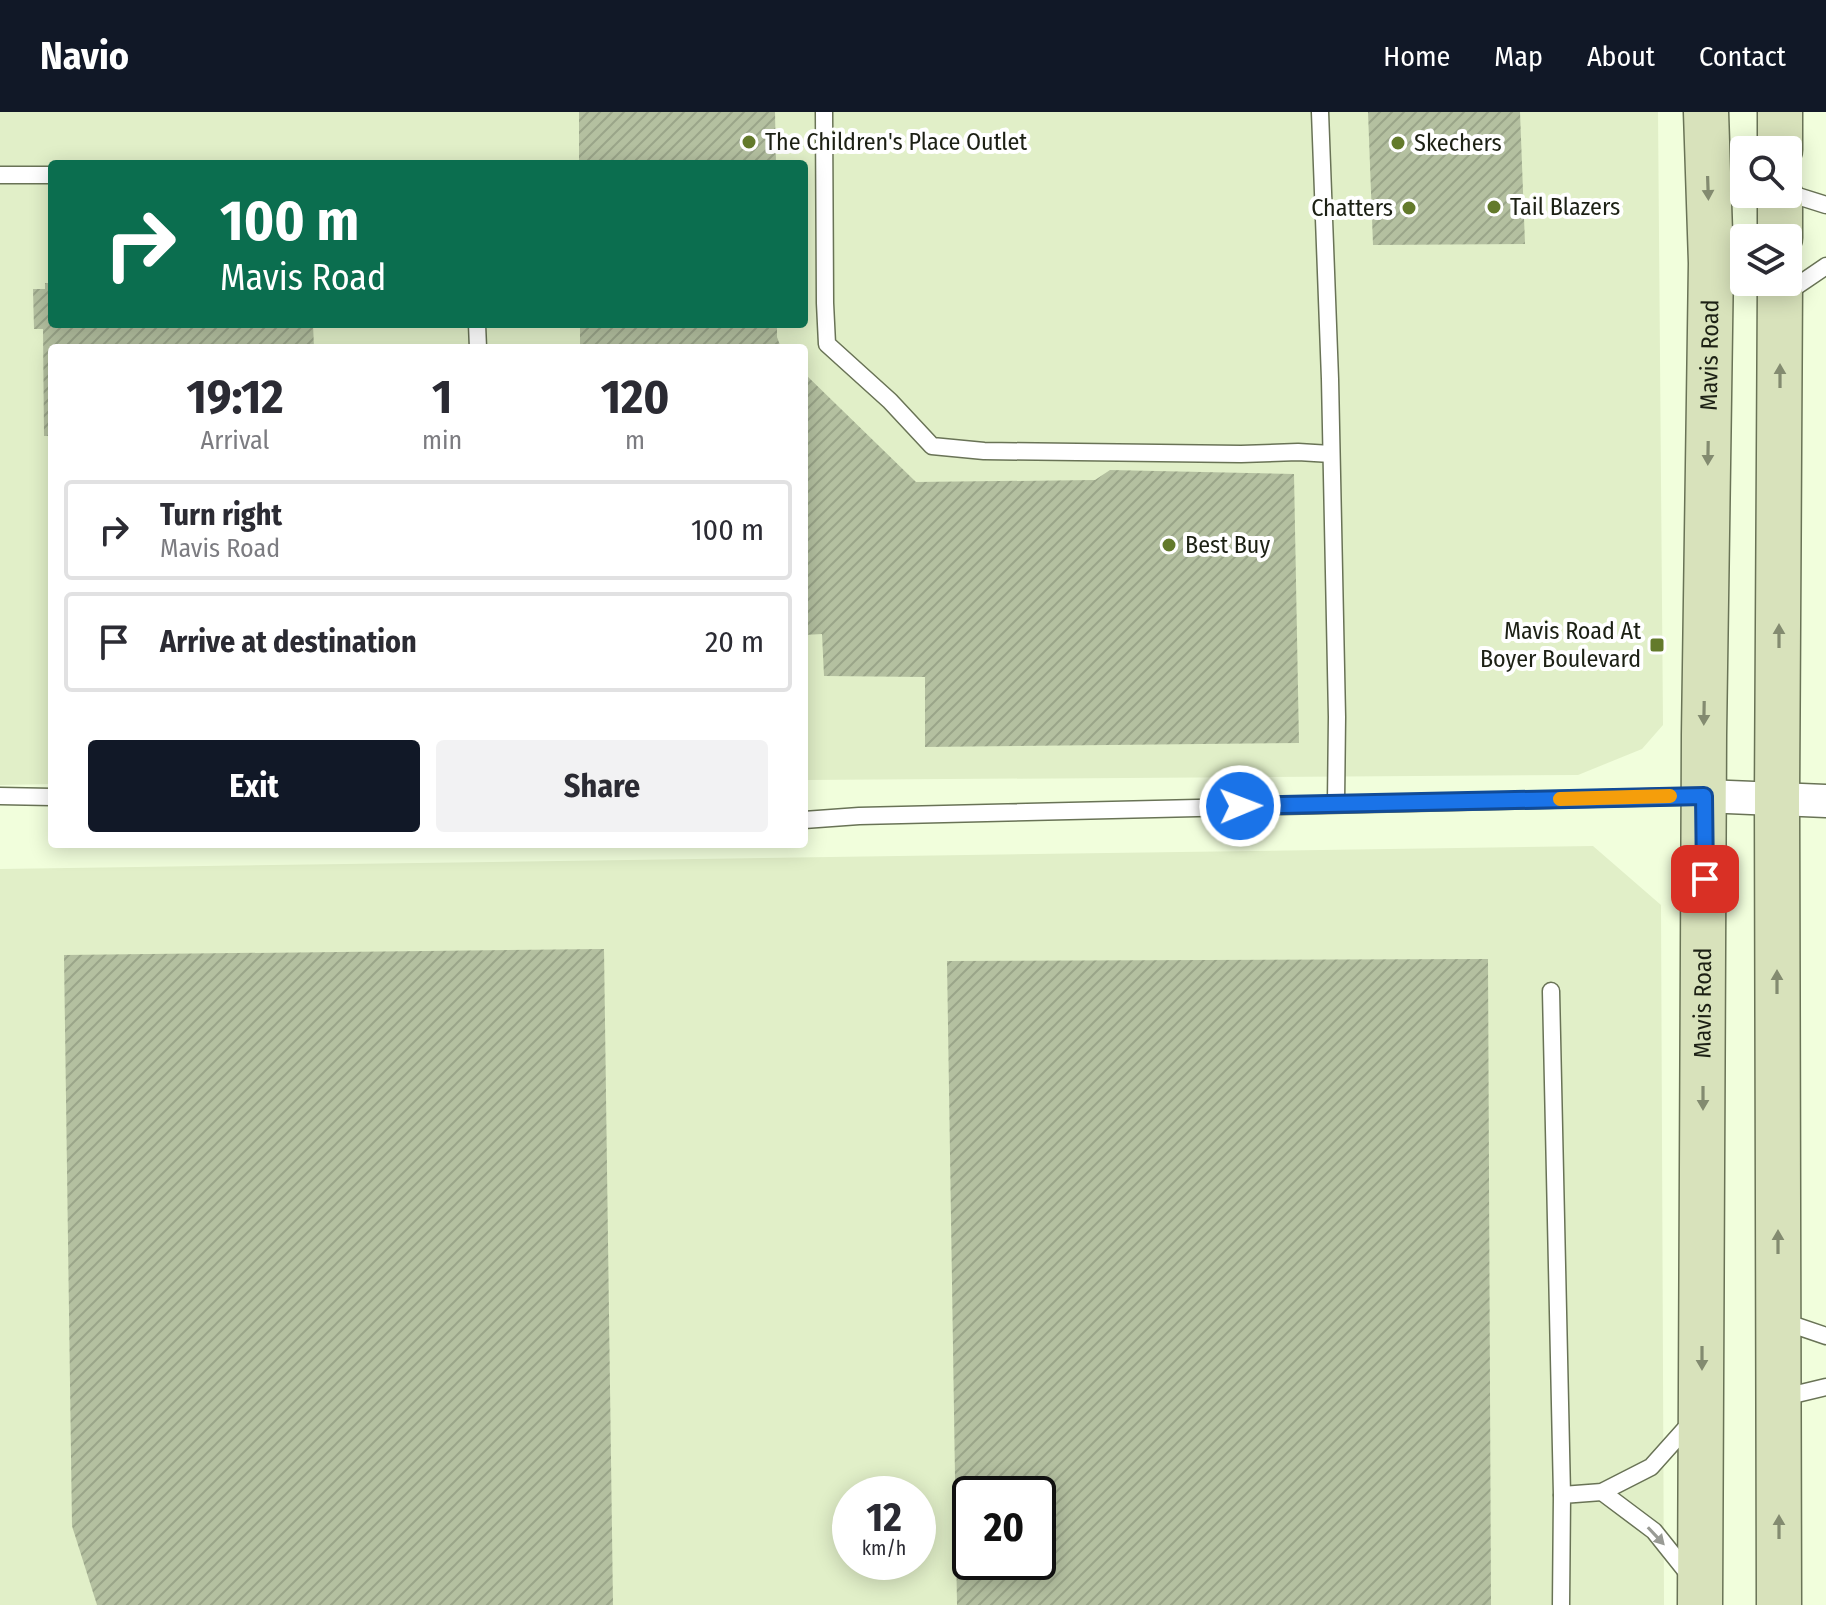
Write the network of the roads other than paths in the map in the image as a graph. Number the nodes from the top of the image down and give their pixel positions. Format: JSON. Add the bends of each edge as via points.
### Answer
{"nodes":[{"id":1,"x":824,"y":112,"type":"edge"},
{"id":2,"x":1320,"y":112,"type":"edge"},
{"id":3,"x":1706,"y":112,"type":"edge"},
{"id":4,"x":1780,"y":112,"type":"edge"},
{"id":5,"x":1780,"y":136,"type":"edge"},
{"id":6,"x":0,"y":175,"type":"edge"},
{"id":7,"x":48,"y":175,"type":"edge"},
{"id":8,"x":1802,"y":197,"type":"edge"},
{"id":9,"x":1826,"y":205,"type":"edge"},
{"id":10,"x":1826,"y":266,"type":"edge"},
{"id":11,"x":1802,"y":278,"type":"edge"},
{"id":12,"x":1780,"y":296,"type":"edge"},
{"id":13,"x":1331,"y":454,"type":"junction"},
{"id":14,"x":0,"y":796,"type":"edge"},
{"id":15,"x":1704,"y":796,"type":"junction"},
{"id":16,"x":48,"y":797,"type":"edge"},
{"id":17,"x":1777,"y":798,"type":"junction"},
{"id":18,"x":1826,"y":801,"type":"edge"},
{"id":19,"x":1336,"y":803,"type":"junction"},
{"id":20,"x":808,"y":820,"type":"edge"},
{"id":21,"x":1551,"y":991,"type":"dead end"},
{"id":22,"x":1778,"y":1320,"type":"junction"},
{"id":23,"x":1826,"y":1336,"type":"edge"},
{"id":24,"x":1826,"y":1387,"type":"edge"},
{"id":25,"x":1778,"y":1398,"type":"junction"},
{"id":26,"x":1702,"y":1410,"type":"junction"},
{"id":27,"x":1602,"y":1492,"type":"junction"},
{"id":28,"x":1562,"y":1495,"type":"junction"},
{"id":29,"x":1700,"y":1597,"type":"edge"},
{"id":30,"x":1561,"y":1605,"type":"edge"},
{"id":31,"x":1779,"y":1605,"type":"edge"}],
"edges":[{"from":1,"to":13,"type":"lane","via":[[827,344],[932,446]]},
{"from":2,"to":13,"type":"lane"},
{"from":3,"to":15,"type":"main road","name":"Mavis Road","one_way":true,"via":[[1711,263]]},
{"from":4,"to":5,"type":"main road"},
{"from":6,"to":7,"type":"lane"},
{"from":8,"to":9,"type":"lane"},
{"from":10,"to":11,"type":"lane"},
{"from":17,"to":12,"type":"main road","one_way":true},
{"from":13,"to":19,"type":"lane"},
{"from":14,"to":16,"type":"lane"},
{"from":15,"to":17,"type":"street"},
{"from":15,"to":19,"type":"lane"},
{"from":15,"to":26,"type":"main road","name":"Mavis Road","one_way":true},
{"from":17,"to":18,"type":"street"},
{"from":22,"to":17,"type":"main road","one_way":true},
{"from":19,"to":20,"type":"lane"},
{"from":21,"to":28,"type":"lane"},
{"from":22,"to":23,"type":"lane"},
{"from":22,"to":25,"type":"main road"},
{"from":24,"to":25,"type":"lane"},
{"from":31,"to":25,"type":"main road","one_way":true},
{"from":26,"to":27,"type":"lane","via":[[1651,1467]]},
{"from":26,"to":29,"type":"main road","name":"Mavis Road"},
{"from":27,"to":28,"type":"lane"},
{"from":27,"to":29,"type":"lane","one_way":true,"via":[[1654,1531]]},
{"from":28,"to":30,"type":"lane"}]}
